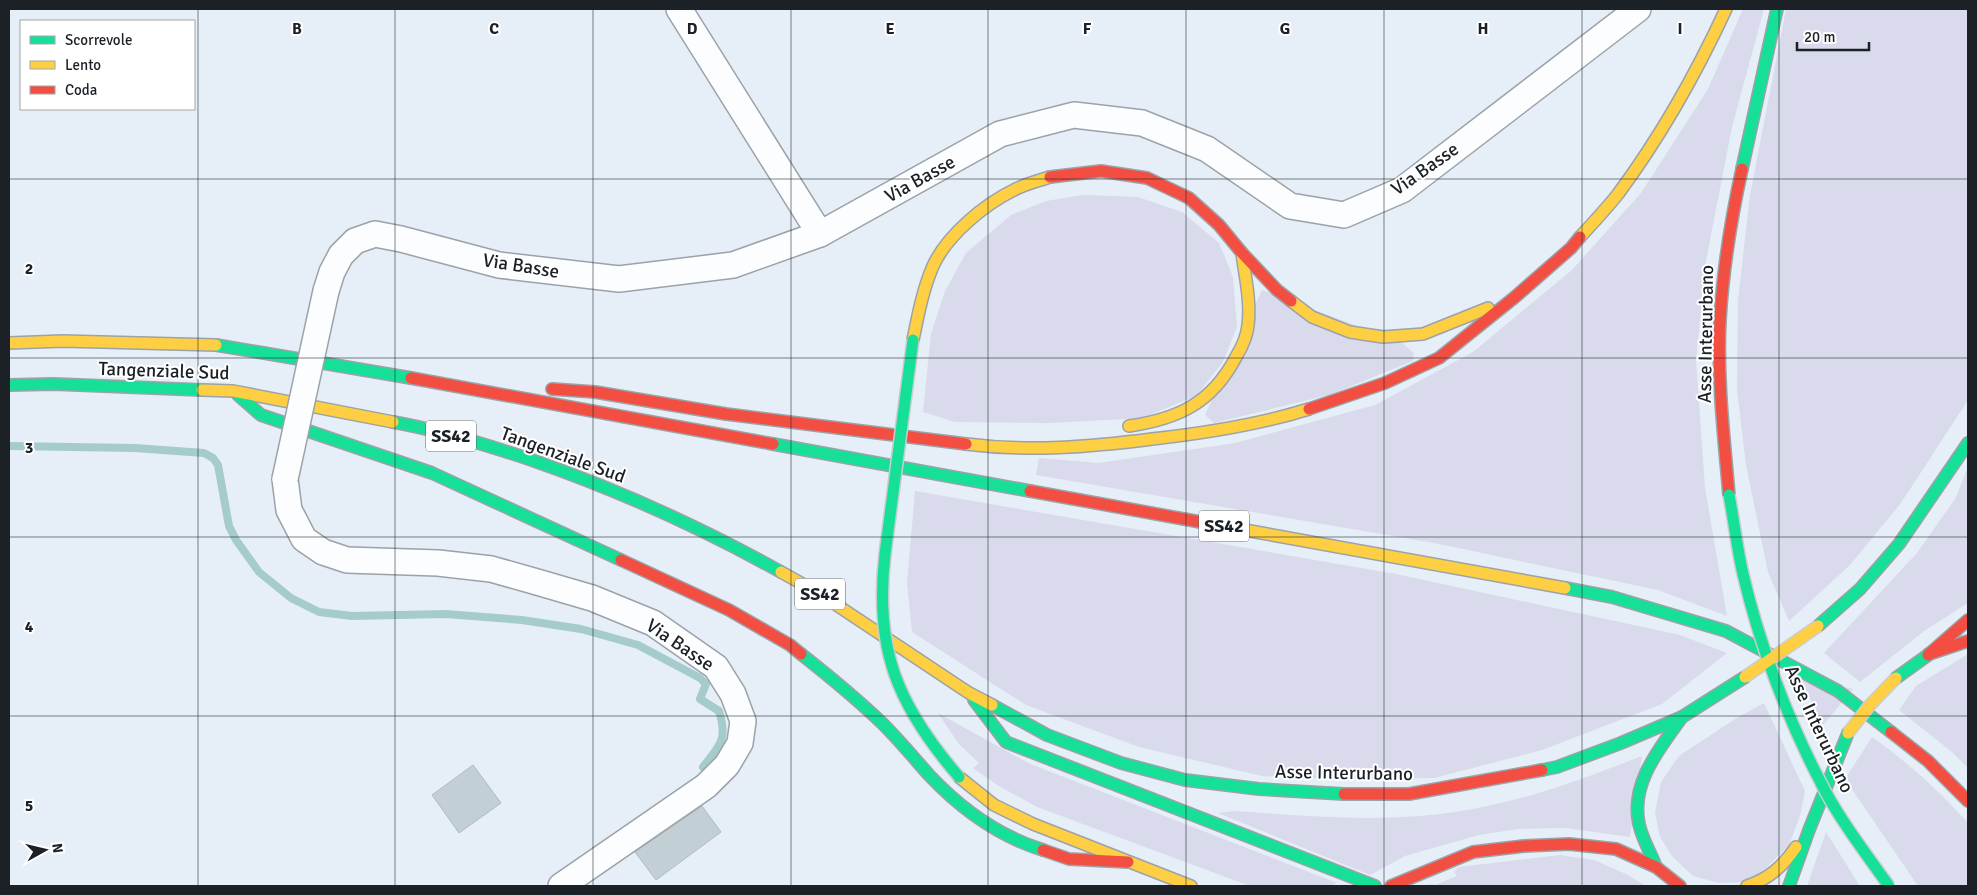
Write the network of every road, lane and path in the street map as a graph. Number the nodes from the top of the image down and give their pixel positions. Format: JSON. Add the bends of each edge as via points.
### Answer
{"nodes":[{"id":1,"x":679,"y":9,"type":"edge"},
{"id":2,"x":1638,"y":9,"type":"edge"},
{"id":3,"x":1726,"y":9,"type":"edge"},
{"id":4,"x":1777,"y":9,"type":"edge"},
{"id":5,"x":820,"y":234,"type":"junction"},
{"id":6,"x":1242,"y":253,"type":"junction"},
{"id":7,"x":1515,"y":297,"type":"junction"},
{"id":8,"x":9,"y":343,"type":"edge"},
{"id":9,"x":426,"y":381,"type":"junction"},
{"id":10,"x":9,"y":385,"type":"edge"},
{"id":11,"x":233,"y":390,"type":"junction"},
{"id":12,"x":1115,"y":428,"type":"dead end"},
{"id":13,"x":984,"y":434,"type":"dead end"},
{"id":14,"x":928,"y":440,"type":"junction"},
{"id":15,"x":1968,"y":443,"type":"edge"},
{"id":16,"x":1968,"y":620,"type":"edge"},
{"id":17,"x":1968,"y":641,"type":"edge"},
{"id":18,"x":1928,"y":655,"type":"junction"},
{"id":19,"x":969,"y":693,"type":"junction"},
{"id":20,"x":1682,"y":716,"type":"junction"},
{"id":21,"x":1968,"y":802,"type":"edge"},
{"id":22,"x":1809,"y":830,"type":"junction"},
{"id":23,"x":1128,"y":862,"type":"junction"},
{"id":24,"x":1656,"y":868,"type":"junction"},
{"id":25,"x":561,"y":886,"type":"edge"},
{"id":26,"x":1191,"y":886,"type":"edge"},
{"id":27,"x":1375,"y":886,"type":"edge"},
{"id":28,"x":1392,"y":886,"type":"edge"},
{"id":29,"x":1680,"y":886,"type":"edge"},
{"id":30,"x":1747,"y":886,"type":"edge"},
{"id":31,"x":1789,"y":886,"type":"edge"},
{"id":32,"x":1889,"y":886,"type":"edge"}],
"edges":[{"from":1,"to":5,"type":"street"},
{"from":2,"to":5,"type":"street","name":"Via Basse","via":[[1402,190],[1344,214],[1290,206],[1207,149],[1142,123],[1074,115],[1000,134]]},
{"from":3,"to":7,"type":"main road","via":[[1706,53],[1665,126],[1617,195],[1571,248]]},
{"from":4,"to":32,"type":"main road","name":"Asse Interurbano","bridge":true,"via":[[1726,257],[1720,321],[1720,388],[1729,495],[1743,574],[1766,653],[1791,717],[1820,782]]},
{"from":5,"to":25,"type":"street","name":"Via Basse","bridge":true,"via":[[733,265],[619,279],[499,265],[375,234],[355,241],[341,255],[332,272],[284,479],[289,510],[304,539],[323,552],[347,560],[438,563],[491,569],[592,598],[653,623],[716,667],[733,694],[744,721],[740,743],[727,765],[706,786]]},
{"from":6,"to":7,"type":"main road","via":[[1277,290],[1312,317],[1350,332],[1383,337],[1423,334]]},
{"from":6,"to":12,"type":"main road","via":[[1247,333],[1223,381],[1202,401],[1182,413],[1147,424]]},
{"from":6,"to":23,"type":"main road","bridge":true,"via":[[1189,198],[1147,178],[1101,171],[1056,174],[1014,190],[978,212],[951,239],[934,264],[923,294],[913,340],[881,583],[884,634],[896,679],[916,721],[939,754],[959,777],[994,805]]},
{"from":7,"to":14,"type":"main road","via":[[1439,358],[1385,383],[1271,421],[1198,434],[1046,449],[994,448]]},
{"from":8,"to":9,"type":"main road","name":"Tangenziale Sud","number":"SS42","via":[[63,341],[217,345]]},
{"from":9,"to":14,"type":"main road","via":[[595,392],[726,414]]},
{"from":9,"to":21,"type":"main road","number":"SS42","via":[[1612,597],[1726,631],[1838,691],[1928,761]]},
{"from":10,"to":11,"type":"main road","name":"Tangenziale Sud","number":"SS42"},
{"from":11,"to":19,"type":"main road","name":"Tangenziale Sud","number":"SS42","via":[[411,426],[492,447],[577,476],[662,511],[818,592]]},
{"from":11,"to":23,"type":"main road","via":[[261,415],[432,473],[729,610],[790,645],[835,681],[884,725],[963,808],[997,831],[1069,859]]},
{"from":13,"to":14,"type":"main road"},
{"from":15,"to":20,"type":"main road","name":"Asse Interurbano","bridge":true,"via":[[1899,544],[1860,589],[1818,626]]},
{"from":16,"to":18,"type":"main road"},
{"from":17,"to":18,"type":"main road"},
{"from":18,"to":22,"type":"main road","bridge":true,"via":[[1896,678],[1848,733]]},
{"from":19,"to":20,"type":"main road","name":"Asse Interurbano","via":[[1047,734],[1121,763],[1185,780],[1334,794],[1409,794],[1557,767]]},
{"from":19,"to":27,"type":"main road","number":"SS42","via":[[1006,742]]},
{"from":20,"to":24,"type":"main road","via":[[1644,776],[1637,802],[1639,824]]},
{"from":22,"to":30,"type":"main road","via":[[1781,868],[1761,882]]},
{"from":22,"to":31,"type":"main road"},
{"from":23,"to":26,"type":"main road"},
{"from":24,"to":28,"type":"main road","via":[[1616,849],[1569,844],[1524,846],[1473,852]]},
{"from":24,"to":29,"type":"main road"}]}
